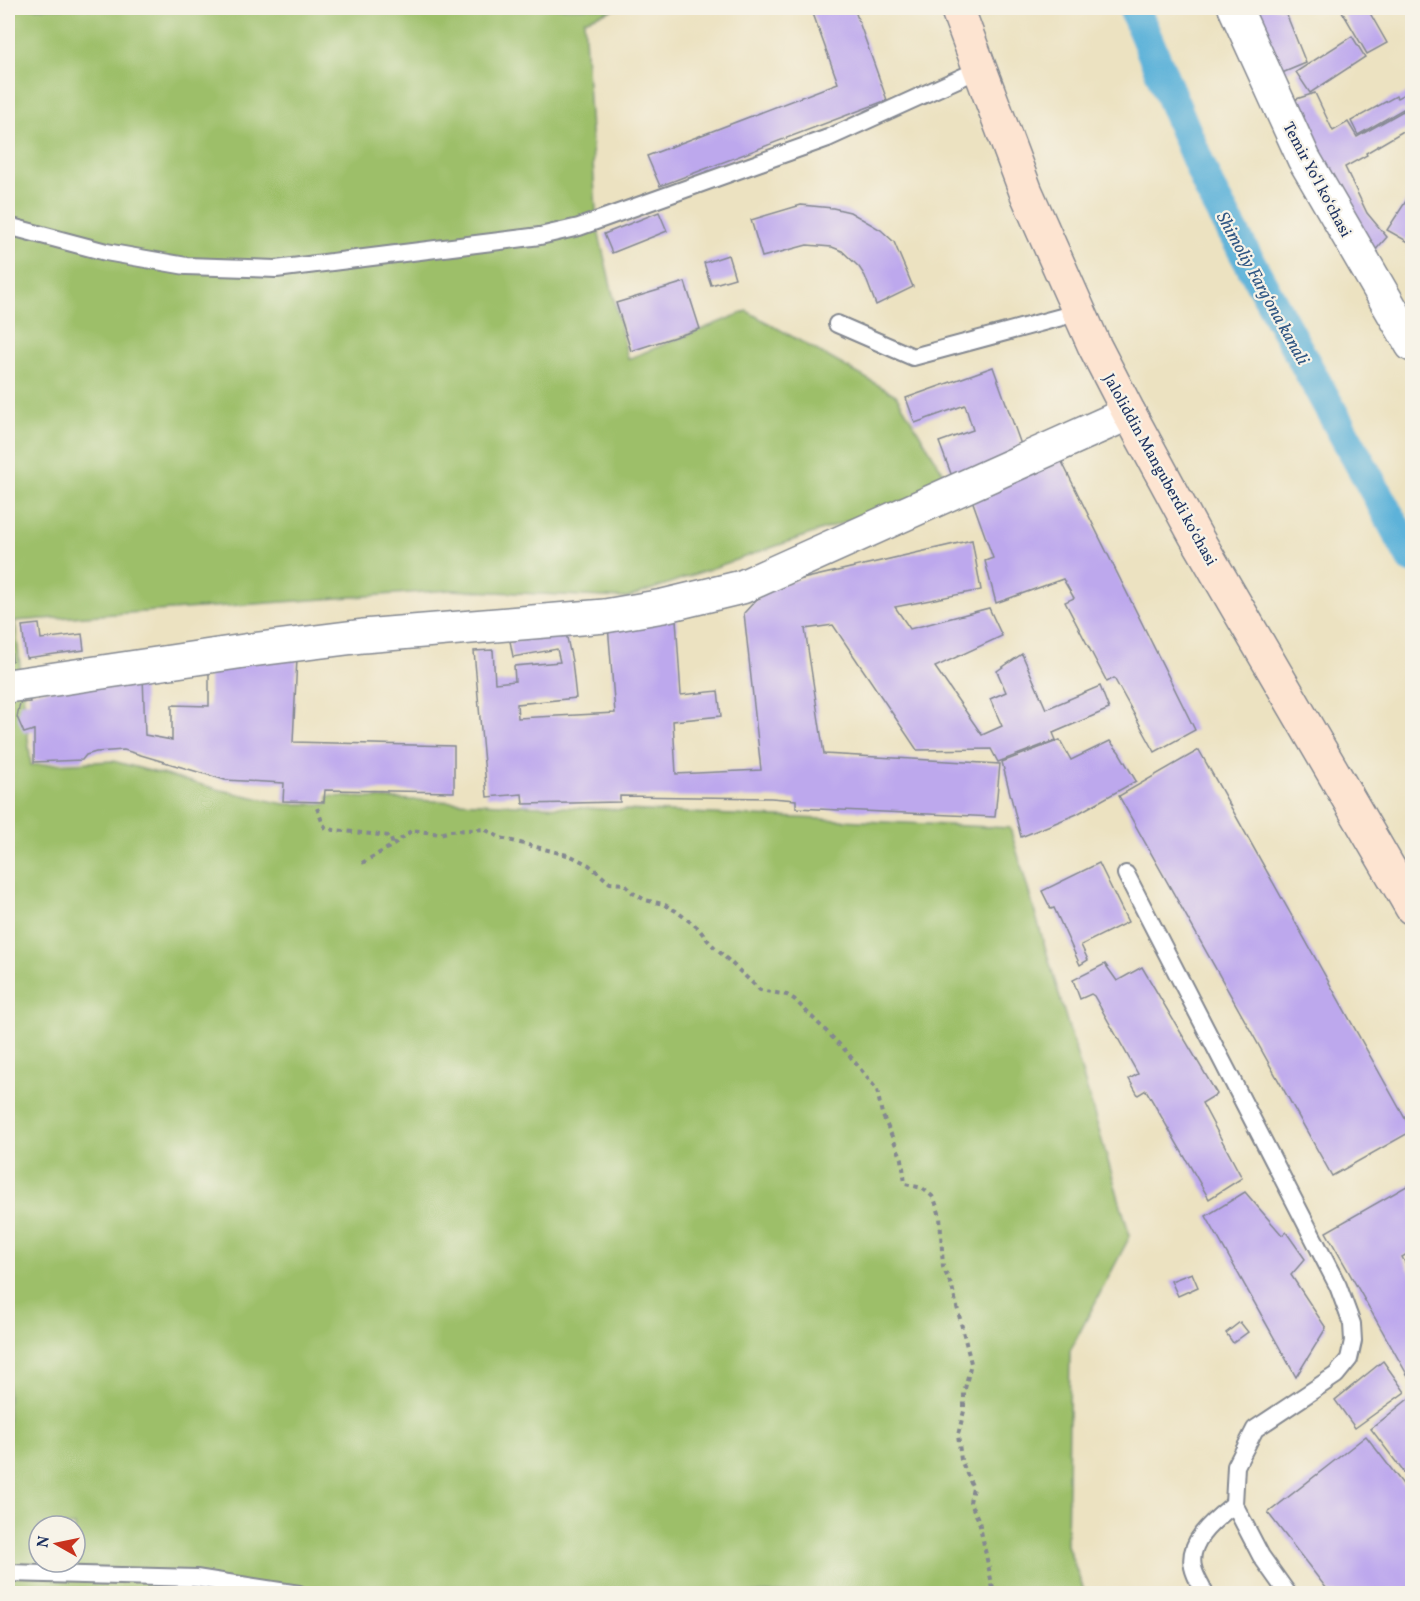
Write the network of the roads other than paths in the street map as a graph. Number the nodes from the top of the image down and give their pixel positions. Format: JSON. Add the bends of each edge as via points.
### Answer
{"nodes":[{"id":1,"x":957,"y":8,"type":"edge"},
{"id":2,"x":1235,"y":8,"type":"edge"},
{"id":3,"x":980,"y":69,"type":"junction"},
{"id":4,"x":8,"y":226,"type":"edge"},
{"id":5,"x":1080,"y":312,"type":"junction"},
{"id":6,"x":837,"y":324,"type":"dead end"},
{"id":7,"x":1413,"y":345,"type":"edge"},
{"id":8,"x":1129,"y":412,"type":"junction"},
{"id":9,"x":8,"y":686,"type":"edge"},
{"id":10,"x":1126,"y":874,"type":"dead end"},
{"id":11,"x":1413,"y":908,"type":"edge"},
{"id":12,"x":1234,"y":1504,"type":"junction"},
{"id":13,"x":8,"y":1573,"type":"edge"},
{"id":14,"x":298,"y":1593,"type":"edge"},
{"id":15,"x":1206,"y":1593,"type":"edge"},
{"id":16,"x":1288,"y":1593,"type":"edge"}],
"edges":[{"from":1,"to":3,"type":"main road","name":"Jaloliddin Manguberdi koʻchasi"},
{"from":2,"to":7,"type":"street","name":"Temir Yoʻl koʻchasi","via":[[1304,159]]},
{"from":3,"to":4,"type":"lane","via":[[828,138],[579,227],[540,236],[276,268],[186,266],[106,252]]},
{"from":3,"to":5,"type":"main road","name":"Jaloliddin Manguberdi koʻchasi","via":[[1026,192]]},
{"from":5,"to":6,"type":"lane","via":[[913,357]]},
{"from":5,"to":8,"type":"main road","name":"Jaloliddin Manguberdi koʻchasi"},
{"from":8,"to":9,"type":"street","via":[[742,587],[604,616],[363,636]]},
{"from":8,"to":11,"type":"main road","name":"Jaloliddin Manguberdi koʻchasi","via":[[1195,535]]},
{"from":10,"to":12,"type":"lane","via":[[1338,1286],[1352,1324],[1349,1359],[1336,1375],[1255,1429],[1236,1466]]},
{"from":12,"to":15,"type":"lane","via":[[1208,1527],[1194,1551],[1192,1565]]},
{"from":12,"to":16,"type":"lane","via":[[1261,1556]]},
{"from":13,"to":14,"type":"lane","via":[[196,1578]]}]}
